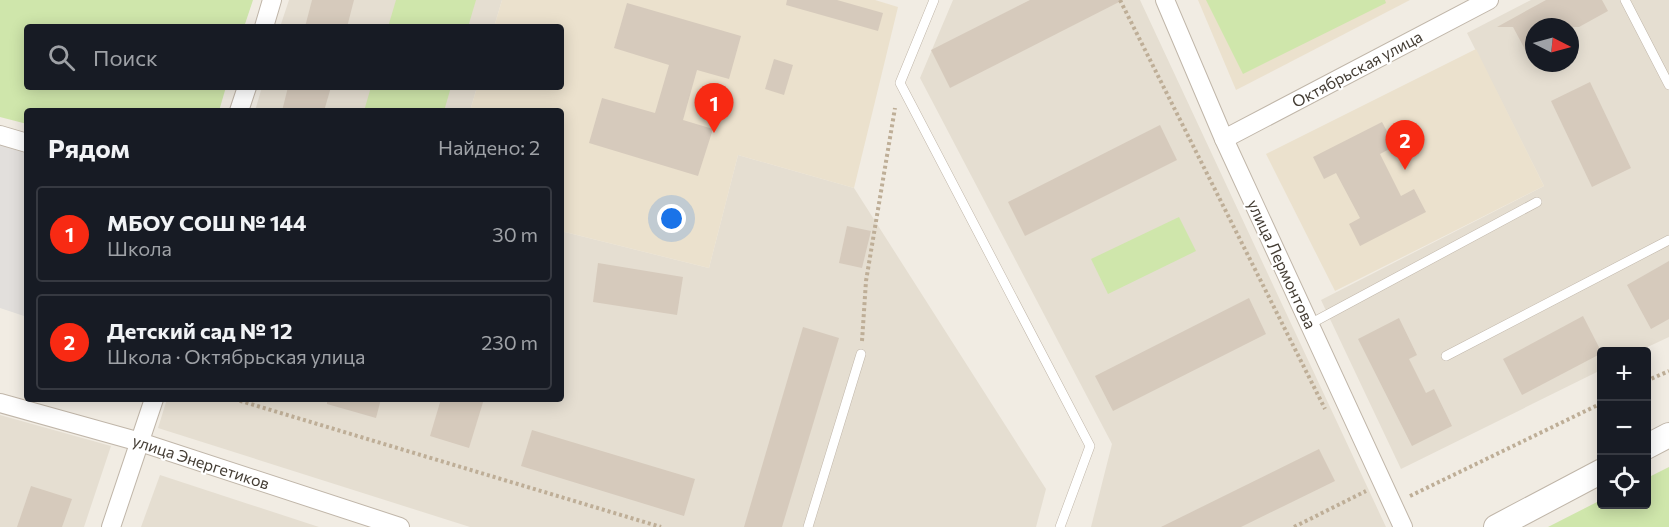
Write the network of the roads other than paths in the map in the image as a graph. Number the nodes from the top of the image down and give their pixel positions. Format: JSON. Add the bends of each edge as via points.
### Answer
{"nodes":[{"id":1,"x":272,"y":0,"type":"edge"},
{"id":2,"x":933,"y":0,"type":"edge"},
{"id":3,"x":1165,"y":0,"type":"edge"},
{"id":4,"x":1489,"y":0,"type":"edge"},
{"id":5,"x":1625,"y":0,"type":"edge"},
{"id":6,"x":265,"y":24,"type":"edge"},
{"id":7,"x":1669,"y":85,"type":"edge"},
{"id":8,"x":246,"y":90,"type":"edge"},
{"id":9,"x":240,"y":108,"type":"edge"},
{"id":10,"x":0,"y":135,"type":"edge"},
{"id":11,"x":1224,"y":139,"type":"junction"},
{"id":12,"x":24,"y":141,"type":"edge"},
{"id":13,"x":1537,"y":202,"type":"dead end"},
{"id":14,"x":1669,"y":240,"type":"edge"},
{"id":15,"x":1310,"y":324,"type":"junction"},
{"id":16,"x":861,"y":354,"type":"road end"},
{"id":17,"x":1446,"y":356,"type":"dead end"},
{"id":18,"x":153,"y":402,"type":"edge"},
{"id":19,"x":0,"y":403,"type":"edge"},
{"id":20,"x":1669,"y":435,"type":"edge"},
{"id":21,"x":140,"y":442,"type":"junction"},
{"id":22,"x":1651,"y":445,"type":"edge"},
{"id":23,"x":1597,"y":474,"type":"edge"},
{"id":24,"x":111,"y":527,"type":"edge"},
{"id":25,"x":400,"y":527,"type":"edge"},
{"id":26,"x":808,"y":527,"type":"edge"},
{"id":27,"x":1060,"y":527,"type":"edge"},
{"id":28,"x":1403,"y":527,"type":"edge"},
{"id":29,"x":1496,"y":527,"type":"edge"}],
"edges":[{"from":1,"to":6,"type":"street"},
{"from":2,"to":27,"type":"lane","via":[[900,83],[1090,446]]},
{"from":3,"to":11,"type":"street","name":"улица Лермонтова"},
{"from":4,"to":11,"type":"street","name":"Октябрьская улица"},
{"from":5,"to":7,"type":"lane"},
{"from":8,"to":9,"type":"street"},
{"from":10,"to":12,"type":"street"},
{"from":11,"to":15,"type":"street","name":"улица Лермонтова"},
{"from":13,"to":15,"type":"lane"},
{"from":14,"to":17,"type":"lane"},
{"from":15,"to":28,"type":"street","name":"улица Лермонтова"},
{"from":16,"to":26,"type":"lane"},
{"from":18,"to":21,"type":"street"},
{"from":19,"to":21,"type":"street","name":"улица Энергетиков"},
{"from":20,"to":22,"type":"street"},
{"from":21,"to":24,"type":"street"},
{"from":21,"to":25,"type":"street","name":"улица Энергетиков"},
{"from":23,"to":29,"type":"street"}]}
